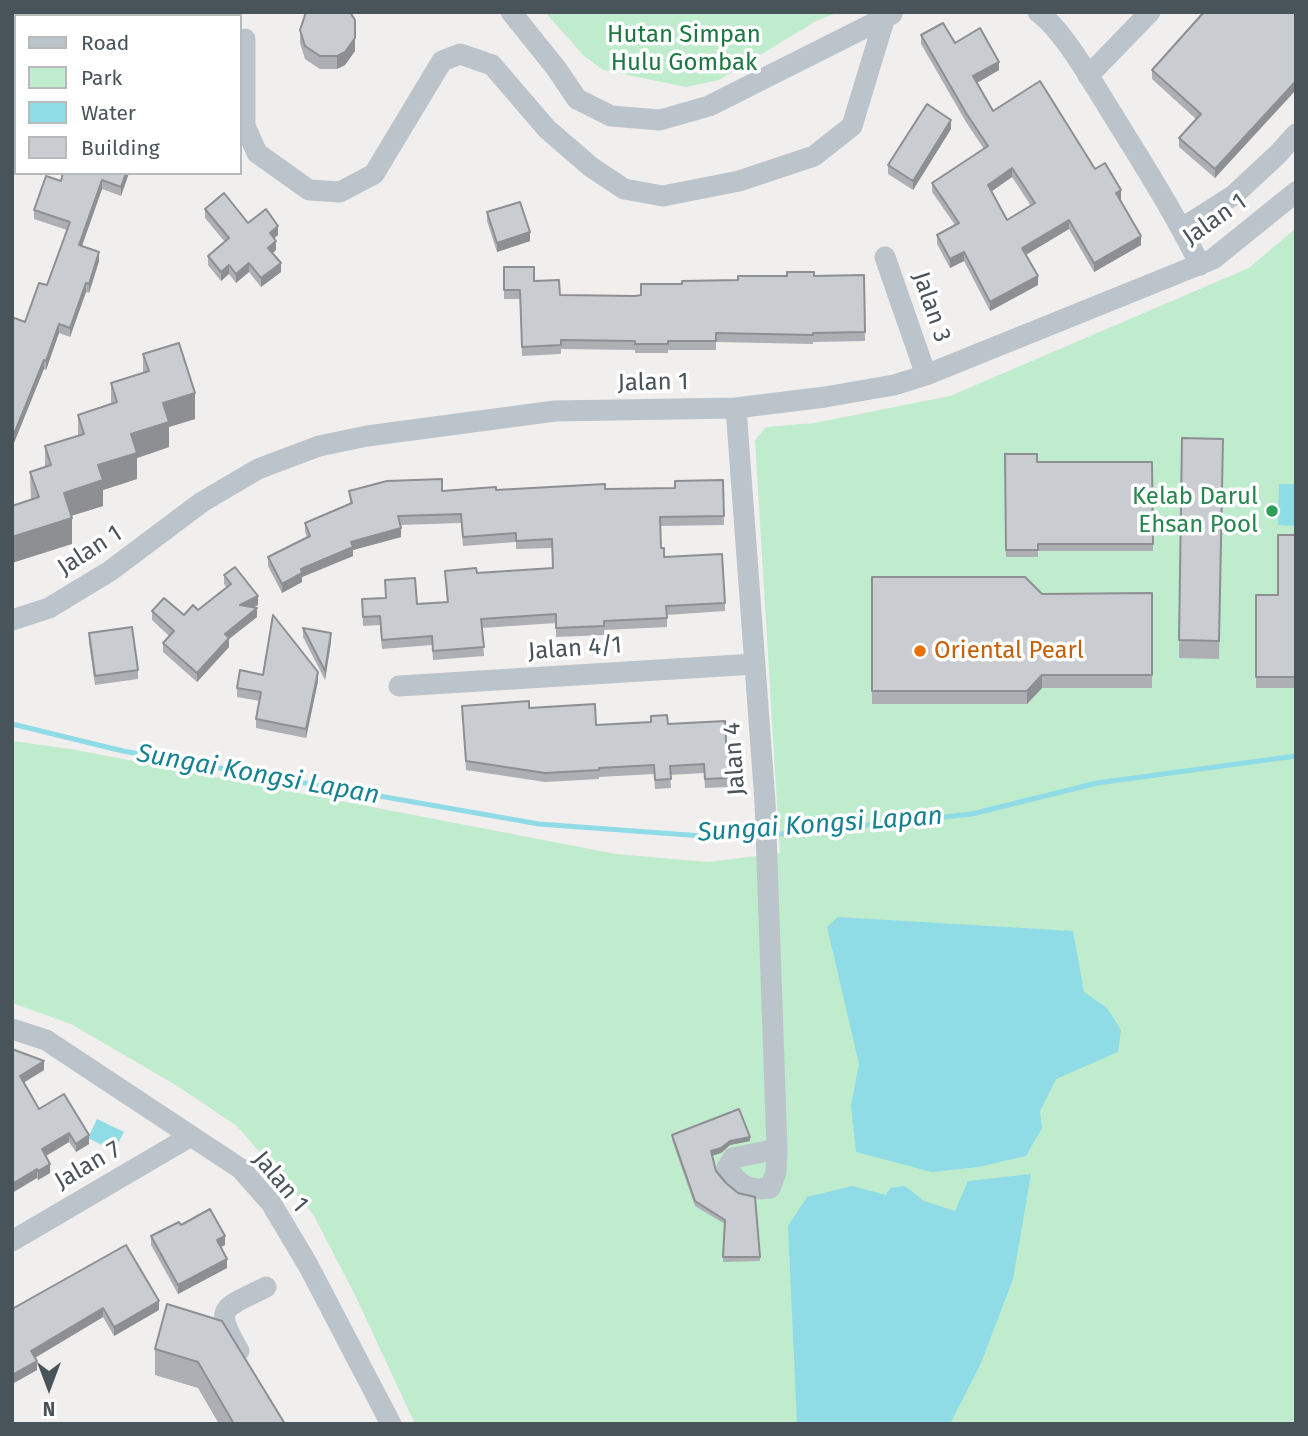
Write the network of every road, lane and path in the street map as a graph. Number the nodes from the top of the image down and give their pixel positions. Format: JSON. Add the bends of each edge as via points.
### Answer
{"nodes":[{"id":1,"x":14,"y":12,"type":"edge"},
{"id":2,"x":511,"y":12,"type":"edge"},
{"id":3,"x":1038,"y":12,"type":"edge"},
{"id":4,"x":1150,"y":12,"type":"edge"},
{"id":5,"x":891,"y":14,"type":"edge"},
{"id":6,"x":245,"y":40,"type":"dead end"},
{"id":7,"x":12,"y":68,"type":"edge"},
{"id":8,"x":1088,"y":76,"type":"junction"},
{"id":9,"x":1296,"y":134,"type":"edge"},
{"id":10,"x":1296,"y":192,"type":"edge"},
{"id":11,"x":1182,"y":228,"type":"junction"},
{"id":12,"x":886,"y":257,"type":"dead end"},
{"id":13,"x":1200,"y":265,"type":"junction"},
{"id":14,"x":926,"y":375,"type":"junction"},
{"id":15,"x":736,"y":408,"type":"junction"},
{"id":16,"x":12,"y":620,"type":"edge"},
{"id":17,"x":756,"y":673,"type":"junction"},
{"id":18,"x":399,"y":686,"type":"dead end"},
{"id":19,"x":12,"y":1029,"type":"edge"},
{"id":20,"x":191,"y":1136,"type":"junction"},
{"id":21,"x":777,"y":1149,"type":"dead end"},
{"id":22,"x":12,"y":1241,"type":"edge"},
{"id":23,"x":266,"y":1287,"type":"dead end"},
{"id":24,"x":251,"y":1370,"type":"edge"},
{"id":25,"x":391,"y":1424,"type":"edge"}],
"edges":[{"from":1,"to":7,"type":"street"},
{"from":2,"to":5,"type":"street","via":[[577,99],[611,116],[660,121],[709,106]]},
{"from":3,"to":8,"type":"street","via":[[1051,21]]},
{"from":4,"to":8,"type":"street"},
{"from":5,"to":6,"type":"street","via":[[852,126],[814,156],[739,181],[663,196],[624,189],[591,167],[547,129],[492,65],[460,54],[442,61],[374,174],[340,192],[309,190],[257,153],[245,126]]},
{"from":8,"to":11,"type":"street"},
{"from":9,"to":11,"type":"street","via":[[1234,195]]},
{"from":10,"to":13,"type":"street","name":"Jalan 1"},
{"from":11,"to":13,"type":"street"},
{"from":12,"to":14,"type":"street","name":"Jalan 3"},
{"from":13,"to":14,"type":"street","name":"Jalan 1"},
{"from":14,"to":15,"type":"street","name":"Jalan 1","via":[[825,397]]},
{"from":15,"to":16,"type":"street","name":"Jalan 1","via":[[555,411],[319,446],[258,469],[202,502],[110,571],[49,608]]},
{"from":15,"to":17,"type":"street","name":"Jalan 4"},
{"from":17,"to":18,"type":"street","name":"Jalan 4/1"},
{"from":17,"to":21,"type":"street","name":"Jalan 4"},
{"from":19,"to":20,"type":"street","name":"Jalan 1","via":[[46,1041]]},
{"from":20,"to":22,"type":"street","name":"Jalan 7"},
{"from":20,"to":25,"type":"street","name":"Jalan 1","via":[[241,1169],[271,1203]]},
{"from":23,"to":24,"type":"street","via":[[228,1307],[223,1315],[225,1327]]}]}
